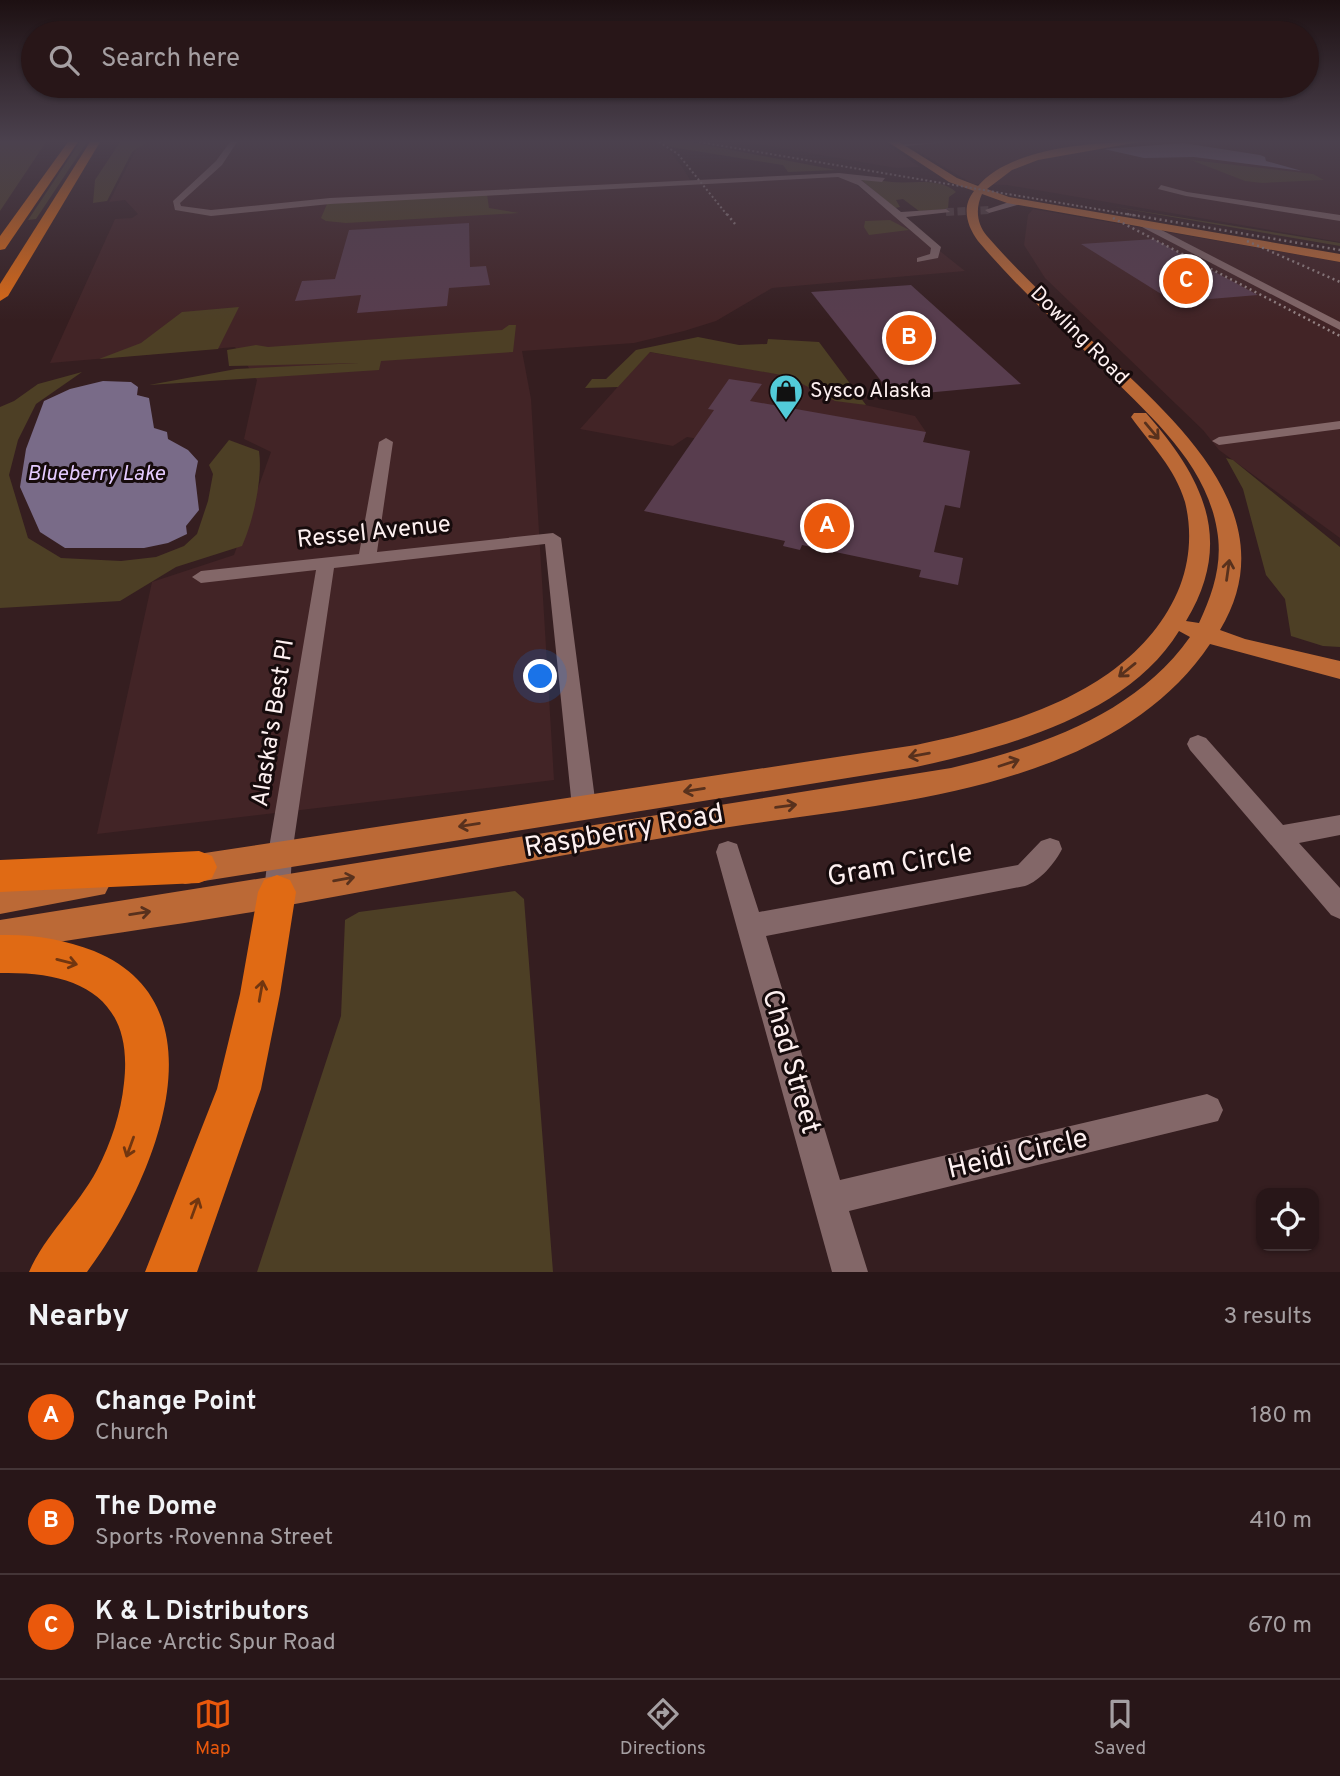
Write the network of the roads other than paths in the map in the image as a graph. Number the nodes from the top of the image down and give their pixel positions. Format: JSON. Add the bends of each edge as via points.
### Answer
{"nodes":[{"id":1,"x":31,"y":201,"type":"edge"},
{"id":2,"x":56,"y":201,"type":"edge"},
{"id":3,"x":177,"y":201,"type":"edge"},
{"id":4,"x":326,"y":201,"type":"edge"},
{"id":5,"x":884,"y":201,"type":"edge"},
{"id":6,"x":968,"y":201,"type":"edge"},
{"id":7,"x":973,"y":201,"type":"edge"},
{"id":8,"x":1233,"y":201,"type":"edge"},
{"id":9,"x":1018,"y":202,"type":"joint"},
{"id":10,"x":989,"y":210,"type":"tunnel mouth"},
{"id":11,"x":946,"y":212,"type":"tunnel mouth"},
{"id":12,"x":901,"y":215,"type":"junction"},
{"id":13,"x":1340,"y":218,"type":"edge"},
{"id":14,"x":1175,"y":235,"type":"junction"},
{"id":15,"x":0,"y":246,"type":"edge"},
{"id":16,"x":1340,"y":258,"type":"edge"},
{"id":17,"x":920,"y":260,"type":"dead end"},
{"id":18,"x":0,"y":296,"type":"edge"},
{"id":19,"x":1340,"y":327,"type":"edge"},
{"id":20,"x":1340,"y":425,"type":"edge"},
{"id":21,"x":1219,"y":441,"type":"dead end"},
{"id":22,"x":386,"y":442,"type":"dead end"},
{"id":23,"x":367,"y":559,"type":"junction"},
{"id":24,"x":326,"y":564,"type":"junction"},
{"id":25,"x":201,"y":577,"type":"dead end"},
{"id":26,"x":1175,"y":622,"type":"junction"},
{"id":27,"x":1205,"y":633,"type":"junction"},
{"id":28,"x":1340,"y":670,"type":"edge"},
{"id":29,"x":1198,"y":744,"type":"dead end"},
{"id":30,"x":584,"y":807,"type":"junction"},
{"id":31,"x":1340,"y":825,"type":"edge"},
{"id":32,"x":1279,"y":836,"type":"junction"},
{"id":33,"x":1050,"y":849,"type":"dead end"},
{"id":34,"x":728,"y":852,"type":"dead end"},
{"id":35,"x":200,"y":867,"type":"junction"},
{"id":36,"x":279,"y":873,"type":"junction"},
{"id":37,"x":0,"y":876,"type":"edge"},
{"id":38,"x":0,"y":899,"type":"edge"},
{"id":39,"x":1340,"y":907,"type":"edge"},
{"id":40,"x":751,"y":926,"type":"junction"},
{"id":41,"x":0,"y":936,"type":"edge"},
{"id":42,"x":0,"y":954,"type":"edge"},
{"id":43,"x":1207,"y":1110,"type":"dead end"},
{"id":44,"x":830,"y":1199,"type":"junction"},
{"id":45,"x":55,"y":1272,"type":"edge"},
{"id":46,"x":170,"y":1272,"type":"edge"},
{"id":47,"x":850,"y":1272,"type":"edge"}],
"edges":[{"from":1,"to":15,"type":"highway"},
{"from":2,"to":18,"type":"highway"},
{"from":3,"to":4,"type":"street","via":[[178,208],[211,213]]},
{"from":5,"to":12,"type":"street"},
{"from":6,"to":26,"type":"main road","name":"Dowling Road","one_way":true,"via":[[962,210],[970,239],[1142,419],[1187,483],[1196,507],[1199,549],[1192,586]]},
{"from":27,"to":7,"type":"main road","name":"Dowling Road","one_way":true,"via":[[1223,597],[1230,554],[1224,515],[1210,479],[1179,436],[988,245],[972,218]]},
{"from":8,"to":13,"type":"street"},
{"from":9,"to":10,"type":"street"},
{"from":9,"to":14,"type":"main road","via":[[1143,224]]},
{"from":11,"to":12,"type":"street"},
{"from":12,"to":17,"type":"street","via":[[936,247],[935,256]]},
{"from":14,"to":16,"type":"main road"},
{"from":14,"to":19,"type":"street"},
{"from":20,"to":21,"type":"street"},
{"from":22,"to":23,"type":"street"},
{"from":23,"to":24,"type":"street","name":"Ressel Avenue"},
{"from":23,"to":30,"type":"street","name":"Ressel Avenue","via":[[553,538]]},
{"from":24,"to":25,"type":"street","name":"Ressel Avenue"},
{"from":24,"to":36,"type":"street","name":"Alaska's Best PI"},
{"from":26,"to":27,"type":"main road"},
{"from":26,"to":30,"type":"main road","name":"Raspberry Road","one_way":true,"via":[[1160,641],[1103,689],[1066,710],[975,744]]},
{"from":27,"to":28,"type":"main road"},
{"from":36,"to":27,"type":"main road","name":"Raspberry Road","one_way":true,"via":[[718,816],[945,781],[1089,733],[1175,673]]},
{"from":29,"to":32,"type":"street"},
{"from":30,"to":36,"type":"main road","name":"Raspberry Road","one_way":true},
{"from":31,"to":32,"type":"street"},
{"from":32,"to":39,"type":"street"},
{"from":33,"to":40,"type":"street","name":"Gram Circle","via":[[1025,875]]},
{"from":34,"to":40,"type":"street","name":"Chad Street"},
{"from":35,"to":36,"type":"main road"},
{"from":35,"to":37,"type":"highway"},
{"from":35,"to":38,"type":"main road"},
{"from":41,"to":36,"type":"main road","name":"Raspberry Road","one_way":true},
{"from":46,"to":36,"type":"highway","one_way":true,"via":[[239,1089]]},
{"from":40,"to":44,"type":"street","name":"Chad Street"},
{"from":42,"to":45,"type":"highway","one_way":true,"via":[[74,963],[107,979],[136,1010],[148,1056],[146,1090],[120,1175],[95,1219]]},
{"from":43,"to":44,"type":"street","name":"Heidi Circle"},
{"from":44,"to":47,"type":"street","name":"Chad Street"}]}
